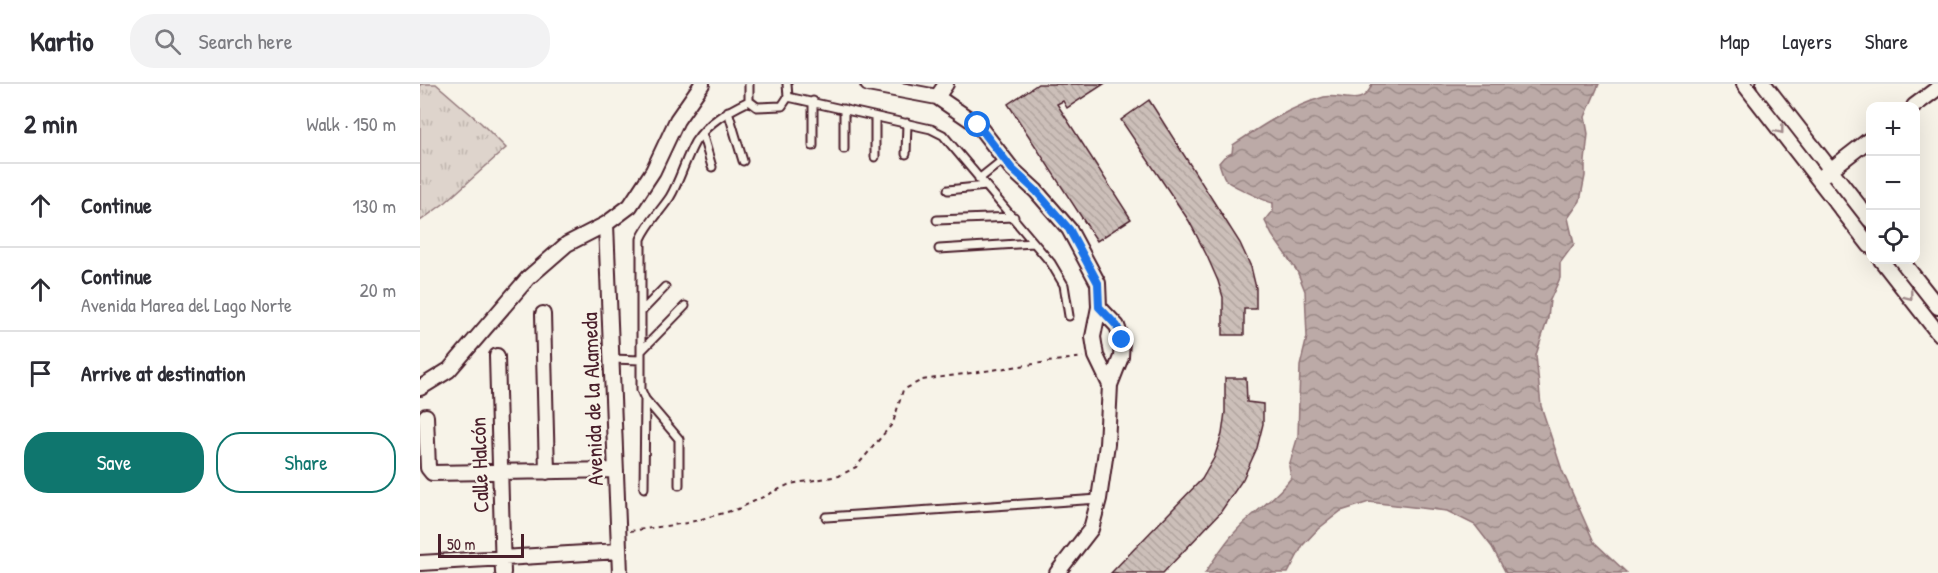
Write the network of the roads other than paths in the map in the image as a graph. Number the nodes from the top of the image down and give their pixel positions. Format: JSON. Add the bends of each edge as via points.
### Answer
{"nodes":[{"id":1,"x":702,"y":84,"type":"edge"},
{"id":2,"x":749,"y":84,"type":"edge"},
{"id":3,"x":787,"y":84,"type":"edge"},
{"id":4,"x":868,"y":84,"type":"edge"},
{"id":5,"x":946,"y":84,"type":"edge"},
{"id":6,"x":1765,"y":84,"type":"edge"},
{"id":7,"x":1938,"y":88,"type":"edge"},
{"id":8,"x":1748,"y":89,"type":"edge"},
{"id":9,"x":788,"y":97,"type":"junction"},
{"id":10,"x":937,"y":97,"type":"junction"},
{"id":11,"x":749,"y":101,"type":"junction"},
{"id":12,"x":813,"y":101,"type":"junction"},
{"id":13,"x":1919,"y":102,"type":"edge"},
{"id":14,"x":844,"y":109,"type":"junction"},
{"id":15,"x":728,"y":111,"type":"junction"},
{"id":16,"x":875,"y":117,"type":"junction"},
{"id":17,"x":907,"y":123,"type":"junction"},
{"id":18,"x":702,"y":133,"type":"junction"},
{"id":19,"x":1866,"y":143,"type":"edge"},
{"id":20,"x":813,"y":146,"type":"dead end"},
{"id":21,"x":844,"y":149,"type":"dead end"},
{"id":22,"x":906,"y":154,"type":"dead end"},
{"id":23,"x":875,"y":157,"type":"dead end"},
{"id":24,"x":1004,"y":159,"type":"junction"},
{"id":25,"x":743,"y":161,"type":"dead end"},
{"id":26,"x":712,"y":167,"type":"dead end"},
{"id":27,"x":1831,"y":170,"type":"junction"},
{"id":28,"x":979,"y":178,"type":"junction"},
{"id":29,"x":1818,"y":179,"type":"junction"},
{"id":30,"x":986,"y":186,"type":"junction"},
{"id":31,"x":948,"y":190,"type":"dead end"},
{"id":32,"x":1866,"y":215,"type":"edge"},
{"id":33,"x":1014,"y":217,"type":"junction"},
{"id":34,"x":937,"y":220,"type":"dead end"},
{"id":35,"x":1866,"y":221,"type":"edge"},
{"id":36,"x":606,"y":224,"type":"junction"},
{"id":37,"x":1855,"y":227,"type":"junction"},
{"id":38,"x":1866,"y":241,"type":"edge"},
{"id":39,"x":1034,"y":243,"type":"junction"},
{"id":40,"x":939,"y":249,"type":"dead end"},
{"id":41,"x":1884,"y":264,"type":"edge"},
{"id":42,"x":1904,"y":264,"type":"edge"},
{"id":43,"x":665,"y":287,"type":"dead end"},
{"id":44,"x":685,"y":306,"type":"dead end"},
{"id":45,"x":1099,"y":307,"type":"junction"},
{"id":46,"x":1938,"y":307,"type":"edge"},
{"id":47,"x":642,"y":311,"type":"junction"},
{"id":48,"x":543,"y":314,"type":"dead end"},
{"id":49,"x":1069,"y":316,"type":"dead end"},
{"id":50,"x":1937,"y":331,"type":"edge"},
{"id":51,"x":642,"y":350,"type":"junction"},
{"id":52,"x":497,"y":356,"type":"dead end"},
{"id":53,"x":611,"y":359,"type":"junction"},
{"id":54,"x":641,"y":360,"type":"junction"},
{"id":55,"x":1110,"y":385,"type":"junction"},
{"id":56,"x":420,"y":388,"type":"edge"},
{"id":57,"x":645,"y":399,"type":"junction"},
{"id":58,"x":426,"y":417,"type":"dead end"},
{"id":59,"x":616,"y":470,"type":"junction"},
{"id":60,"x":547,"y":472,"type":"junction"},
{"id":61,"x":501,"y":473,"type":"junction"},
{"id":62,"x":679,"y":485,"type":"dead end"},
{"id":63,"x":644,"y":489,"type":"dead end"},
{"id":64,"x":1099,"y":499,"type":"junction"},
{"id":65,"x":826,"y":517,"type":"dead end"},
{"id":66,"x":619,"y":551,"type":"junction"},
{"id":67,"x":503,"y":556,"type":"junction"},
{"id":68,"x":420,"y":563,"type":"edge"},
{"id":69,"x":503,"y":573,"type":"edge"},
{"id":70,"x":620,"y":573,"type":"edge"},
{"id":71,"x":1057,"y":573,"type":"edge"}],
"edges":[{"from":1,"to":36,"type":"street","via":[[676,120],[653,171],[630,206]]},
{"from":2,"to":11,"type":"lane"},
{"from":3,"to":9,"type":"lane"},
{"from":4,"to":10,"type":"street"},
{"from":5,"to":10,"type":"street"},
{"from":6,"to":8,"type":"street"},
{"from":6,"to":27,"type":"street"},
{"from":7,"to":13,"type":"street"},
{"from":8,"to":29,"type":"street","one_way":true},
{"from":9,"to":11,"type":"lane","via":[[782,106],[770,108],[757,108]]},
{"from":9,"to":12,"type":"lane"},
{"from":10,"to":24,"type":"street","via":[[978,125]]},
{"from":11,"to":15,"type":"lane"},
{"from":12,"to":14,"type":"lane"},
{"from":12,"to":20,"type":"lane"},
{"from":14,"to":16,"type":"lane"},
{"from":14,"to":21,"type":"lane"},
{"from":15,"to":18,"type":"lane"},
{"from":15,"to":25,"type":"lane"},
{"from":16,"to":17,"type":"lane"},
{"from":16,"to":23,"type":"lane"},
{"from":17,"to":22,"type":"lane"},
{"from":17,"to":28,"type":"lane","via":[[943,135]]},
{"from":18,"to":26,"type":"lane"},
{"from":18,"to":47,"type":"lane","via":[[670,196],[641,239]]},
{"from":19,"to":27,"type":"street"},
{"from":24,"to":28,"type":"lane"},
{"from":24,"to":45,"type":"street","via":[[1069,229],[1098,283]]},
{"from":27,"to":29,"type":"street"},
{"from":27,"to":32,"type":"street"},
{"from":28,"to":30,"type":"lane"},
{"from":29,"to":37,"type":"street"},
{"from":30,"to":31,"type":"lane"},
{"from":30,"to":33,"type":"lane"},
{"from":33,"to":34,"type":"lane"},
{"from":33,"to":39,"type":"lane"},
{"from":35,"to":37,"type":"street"},
{"from":36,"to":53,"type":"street","name":"Avenida de la Alameda"},
{"from":36,"to":56,"type":"street","via":[[567,244],[528,278],[449,370]]},
{"from":37,"to":38,"type":"street"},
{"from":39,"to":40,"type":"lane"},
{"from":39,"to":49,"type":"lane","via":[[1064,285]]},
{"from":41,"to":50,"type":"street","one_way":true},
{"from":42,"to":46,"type":"street"},
{"from":43,"to":47,"type":"lane"},
{"from":44,"to":51,"type":"lane"},
{"from":45,"to":55,"type":"street","via":[[1094,337],[1096,356]]},
{"from":45,"to":55,"type":"street","via":[[1117,326],[1122,340],[1121,357]]},
{"from":47,"to":51,"type":"lane"},
{"from":48,"to":60,"type":"street"},
{"from":51,"to":54,"type":"lane"},
{"from":52,"to":61,"type":"street","name":"Calle Halcón"},
{"from":53,"to":54,"type":"lane"},
{"from":53,"to":59,"type":"street","name":"Avenida de la Alameda"},
{"from":54,"to":57,"type":"lane","via":[[641,390]]},
{"from":55,"to":64,"type":"street"},
{"from":57,"to":62,"type":"lane","via":[[679,440]]},
{"from":57,"to":63,"type":"lane"},
{"from":58,"to":61,"type":"street","via":[[428,468],[432,473]]},
{"from":59,"to":60,"type":"street"},
{"from":59,"to":66,"type":"street","name":"Avenida de la Alameda"},
{"from":60,"to":61,"type":"street"},
{"from":61,"to":67,"type":"street","name":"Calle Halcón"},
{"from":64,"to":65,"type":"lane"},
{"from":64,"to":71,"type":"street","via":[[1091,529]]},
{"from":66,"to":67,"type":"street"},
{"from":66,"to":70,"type":"street","name":"Avenida de la Alameda"},
{"from":67,"to":68,"type":"street"},
{"from":67,"to":69,"type":"street","name":"Calle Halcón"}]}
